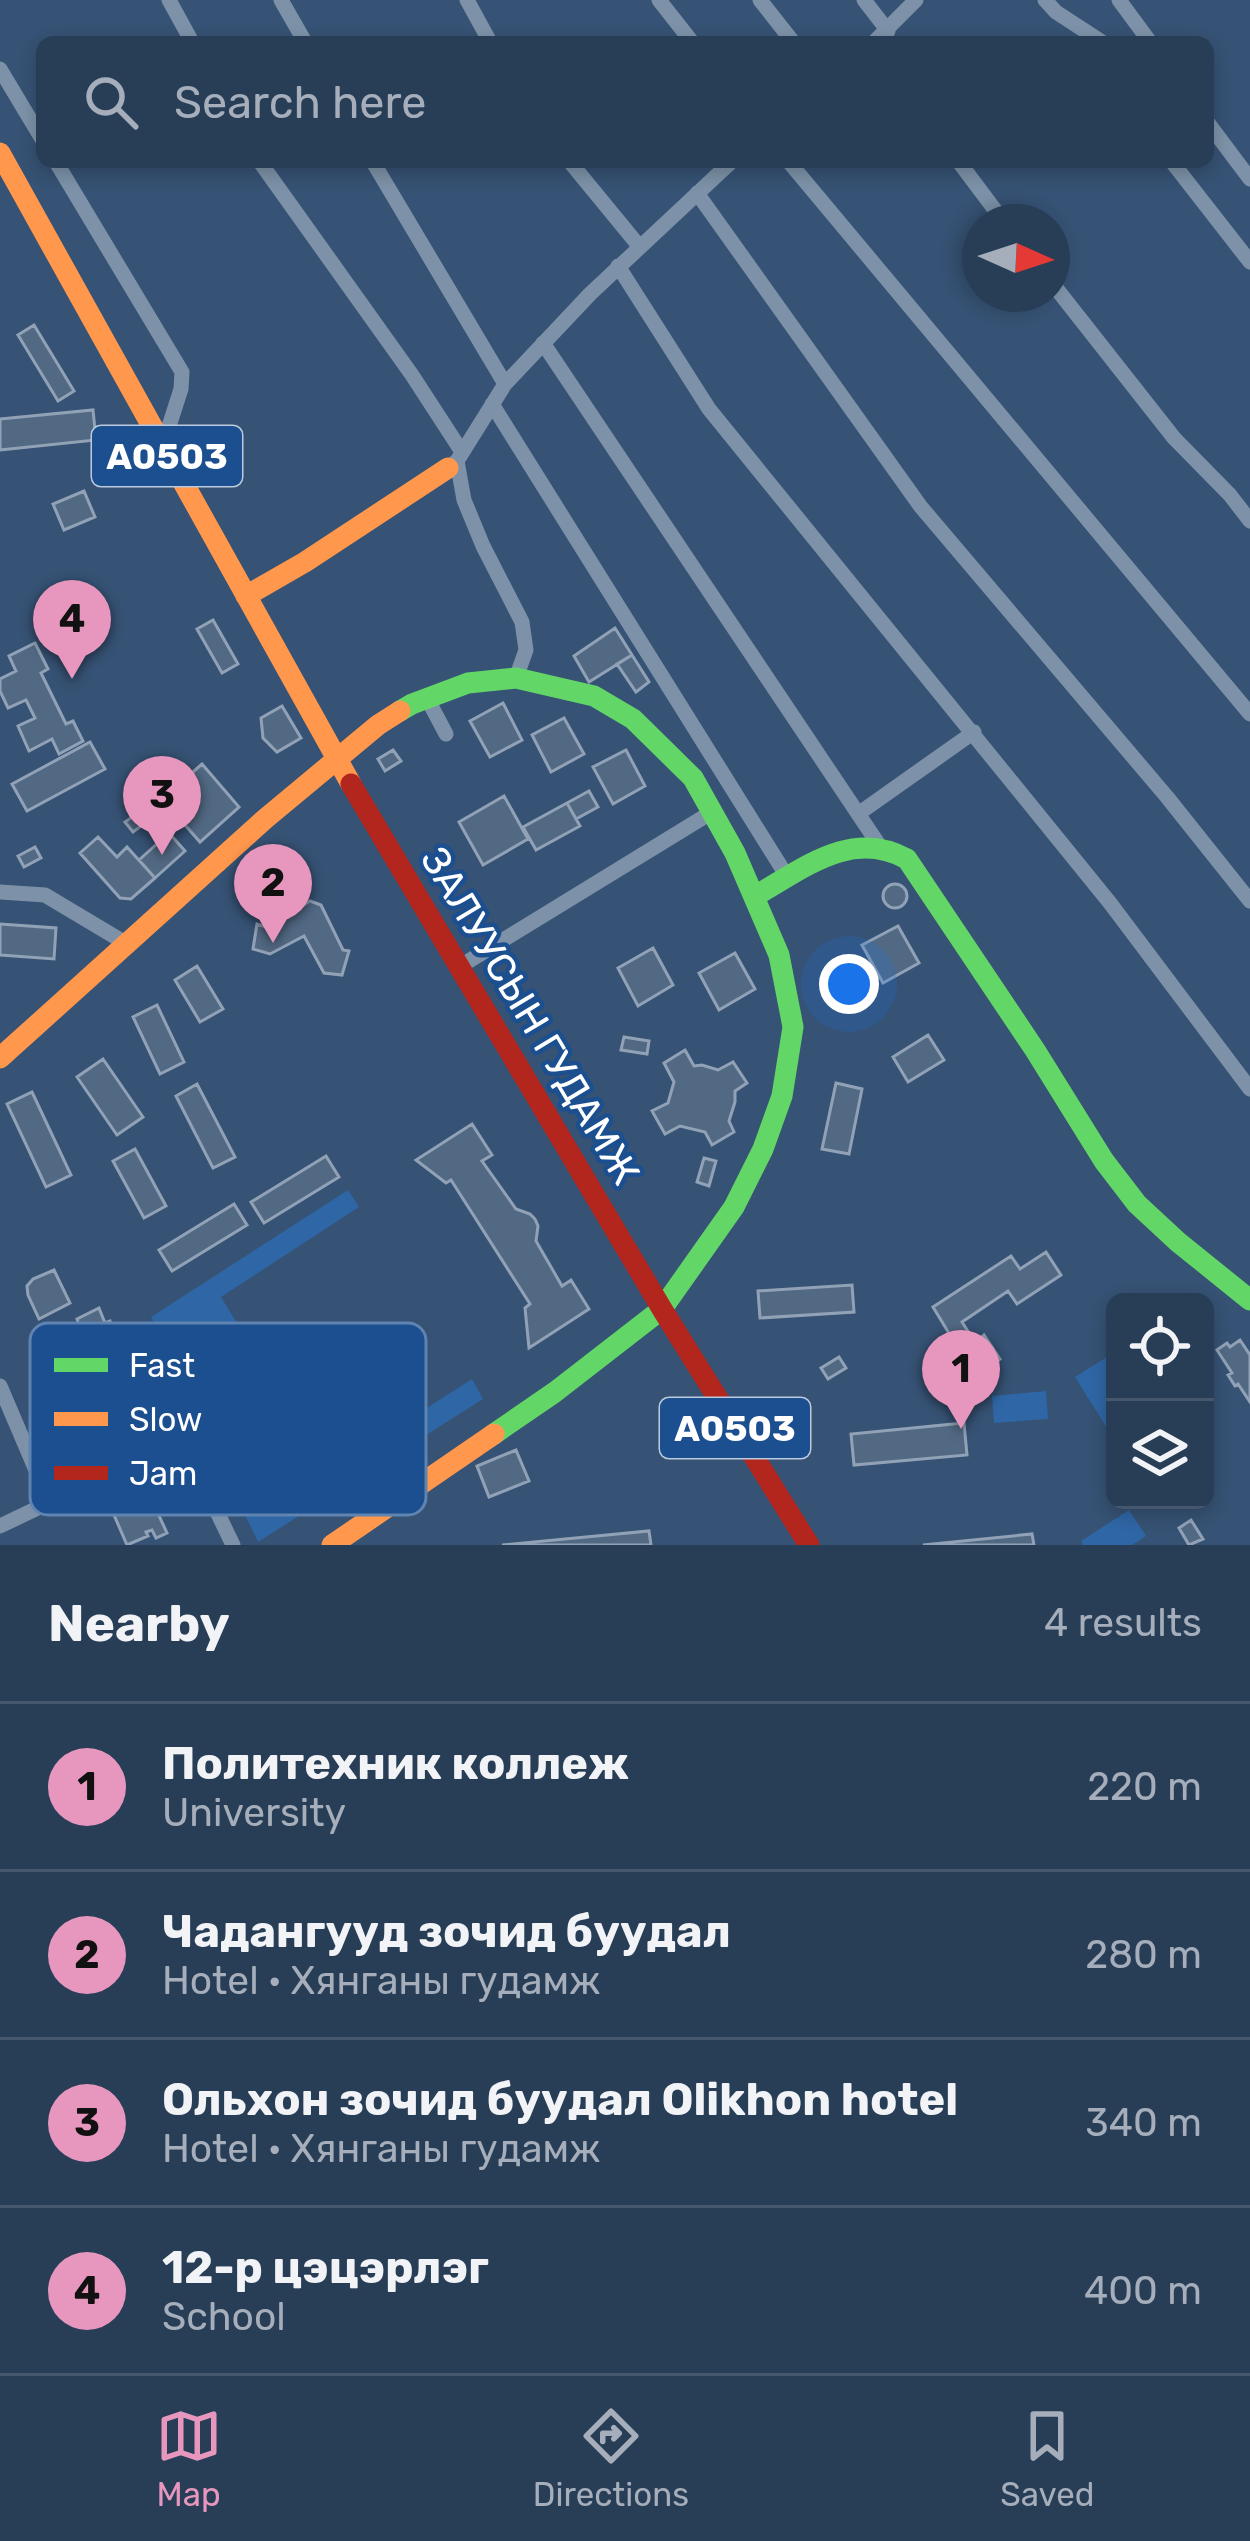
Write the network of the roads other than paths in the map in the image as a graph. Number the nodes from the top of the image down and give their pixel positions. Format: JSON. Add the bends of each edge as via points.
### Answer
{"nodes":[{"id":1,"x":169,"y":0,"type":"edge"},
{"id":2,"x":281,"y":0,"type":"edge"},
{"id":3,"x":467,"y":0,"type":"edge"},
{"id":4,"x":658,"y":0,"type":"edge"},
{"id":5,"x":760,"y":0,"type":"edge"},
{"id":6,"x":864,"y":0,"type":"edge"},
{"id":7,"x":916,"y":0,"type":"edge"},
{"id":8,"x":1119,"y":0,"type":"edge"},
{"id":9,"x":1051,"y":6,"type":"edge"},
{"id":10,"x":189,"y":36,"type":"edge"},
{"id":11,"x":302,"y":36,"type":"edge"},
{"id":12,"x":487,"y":36,"type":"edge"},
{"id":13,"x":687,"y":36,"type":"edge"},
{"id":14,"x":788,"y":36,"type":"edge"},
{"id":15,"x":881,"y":36,"type":"edge"},
{"id":16,"x":882,"y":36,"type":"edge"},
{"id":17,"x":1074,"y":36,"type":"edge"},
{"id":18,"x":1094,"y":36,"type":"edge"},
{"id":19,"x":1146,"y":36,"type":"edge"},
{"id":20,"x":0,"y":69,"type":"edge"},
{"id":21,"x":36,"y":129,"type":"edge"},
{"id":22,"x":1214,"y":131,"type":"edge"},
{"id":23,"x":0,"y":153,"type":"edge"},
{"id":24,"x":60,"y":168,"type":"edge"},
{"id":25,"x":264,"y":168,"type":"edge"},
{"id":26,"x":377,"y":168,"type":"edge"},
{"id":27,"x":575,"y":168,"type":"edge"},
{"id":28,"x":724,"y":168,"type":"edge"},
{"id":29,"x":794,"y":168,"type":"edge"},
{"id":30,"x":964,"y":168,"type":"edge"},
{"id":31,"x":1177,"y":168,"type":"edge"},
{"id":32,"x":1250,"y":179,"type":"edge"},
{"id":33,"x":697,"y":193,"type":"junction"},
{"id":34,"x":990,"y":204,"type":"edge"},
{"id":35,"x":639,"y":246,"type":"junction"},
{"id":36,"x":1250,"y":262,"type":"edge"},
{"id":37,"x":618,"y":266,"type":"junction"},
{"id":38,"x":1070,"y":306,"type":"edge"},
{"id":39,"x":543,"y":343,"type":"junction"},
{"id":40,"x":505,"y":384,"type":"junction"},
{"id":41,"x":493,"y":404,"type":"junction"},
{"id":42,"x":162,"y":448,"type":"junction"},
{"id":43,"x":455,"y":460,"type":"junction"},
{"id":44,"x":1250,"y":520,"type":"edge"},
{"id":45,"x":246,"y":596,"type":"junction"},
{"id":46,"x":514,"y":685,"type":"junction"},
{"id":47,"x":427,"y":698,"type":"junction"},
{"id":48,"x":1250,"y":714,"type":"edge"},
{"id":49,"x":974,"y":732,"type":"junction"},
{"id":50,"x":446,"y":734,"type":"dead end"},
{"id":51,"x":336,"y":759,"type":"junction"},
{"id":52,"x":712,"y":812,"type":"junction"},
{"id":53,"x":858,"y":814,"type":"junction"},
{"id":54,"x":879,"y":845,"type":"junction"},
{"id":55,"x":788,"y":878,"type":"junction"},
{"id":56,"x":0,"y":892,"type":"edge"},
{"id":57,"x":755,"y":896,"type":"junction"},
{"id":58,"x":1250,"y":901,"type":"edge"},
{"id":59,"x":128,"y":944,"type":"junction"},
{"id":60,"x":459,"y":967,"type":"junction"},
{"id":61,"x":0,"y":1058,"type":"edge"},
{"id":62,"x":1250,"y":1089,"type":"edge"},
{"id":63,"x":1250,"y":1300,"type":"edge"},
{"id":64,"x":662,"y":1310,"type":"junction"},
{"id":65,"x":0,"y":1386,"type":"edge"},
{"id":66,"x":30,"y":1456,"type":"edge"},
{"id":67,"x":426,"y":1484,"type":"edge"},
{"id":68,"x":30,"y":1512,"type":"edge"},
{"id":69,"x":219,"y":1515,"type":"edge"},
{"id":70,"x":384,"y":1515,"type":"edge"},
{"id":71,"x":0,"y":1526,"type":"edge"},
{"id":72,"x":352,"y":1538,"type":"edge"},
{"id":73,"x":233,"y":1545,"type":"edge"},
{"id":74,"x":332,"y":1545,"type":"edge"},
{"id":75,"x":809,"y":1545,"type":"edge"}],
"edges":[{"from":1,"to":10,"type":"street"},
{"from":2,"to":11,"type":"street"},
{"from":3,"to":12,"type":"street"},
{"from":4,"to":13,"type":"street"},
{"from":5,"to":14,"type":"street"},
{"from":6,"to":15,"type":"street"},
{"from":7,"to":16,"type":"street"},
{"from":8,"to":19,"type":"street"},
{"from":9,"to":17,"type":"street"},
{"from":9,"to":18,"type":"street"},
{"from":20,"to":21,"type":"street"},
{"from":22,"to":32,"type":"street"},
{"from":23,"to":42,"type":"main road","number":"A0503"},
{"from":24,"to":42,"type":"street","via":[[182,372]]},
{"from":25,"to":43,"type":"street","via":[[412,375]]},
{"from":26,"to":40,"type":"street"},
{"from":27,"to":35,"type":"street"},
{"from":28,"to":33,"type":"street"},
{"from":29,"to":48,"type":"street"},
{"from":30,"to":34,"type":"street"},
{"from":31,"to":36,"type":"street"},
{"from":33,"to":35,"type":"street"},
{"from":33,"to":58,"type":"street","via":[[921,507]]},
{"from":35,"to":37,"type":"street"},
{"from":37,"to":39,"type":"street"},
{"from":37,"to":49,"type":"street","via":[[710,409]]},
{"from":38,"to":44,"type":"street"},
{"from":39,"to":40,"type":"street"},
{"from":39,"to":53,"type":"street"},
{"from":40,"to":41,"type":"street"},
{"from":41,"to":43,"type":"street"},
{"from":41,"to":55,"type":"street"},
{"from":42,"to":45,"type":"main road","number":"A0503"},
{"from":43,"to":45,"type":"main road"},
{"from":43,"to":46,"type":"street","via":[[483,546],[522,622],[526,650]]},
{"from":45,"to":51,"type":"main road","number":"A0503"},
{"from":46,"to":47,"type":"main road","via":[[468,683]]},
{"from":46,"to":52,"type":"main road","via":[[594,696],[633,719],[693,778]]},
{"from":47,"to":50,"type":"street"},
{"from":47,"to":51,"type":"main road"},
{"from":49,"to":53,"type":"street"},
{"from":49,"to":62,"type":"street"},
{"from":51,"to":59,"type":"main road"},
{"from":51,"to":60,"type":"main road","name":"ЗАЛУУСЫН ГУДАМЖ","number":"A0503"},
{"from":52,"to":57,"type":"main road"},
{"from":52,"to":60,"type":"street"},
{"from":53,"to":54,"type":"street"},
{"from":54,"to":55,"type":"main road","via":[[844,849]]},
{"from":54,"to":63,"type":"main road","via":[[908,859],[1137,1204]]},
{"from":55,"to":57,"type":"main road"},
{"from":56,"to":59,"type":"street","via":[[45,896]]},
{"from":57,"to":64,"type":"main road","via":[[779,955],[793,1027],[782,1096],[734,1207]]},
{"from":59,"to":61,"type":"main road"},
{"from":60,"to":64,"type":"main road","name":"ЗАЛУУСЫН ГУДАМЖ","number":"A0503"},
{"from":64,"to":67,"type":"main road"},
{"from":64,"to":75,"type":"main road","number":"A0503"},
{"from":65,"to":66,"type":"street"},
{"from":68,"to":71,"type":"street"},
{"from":69,"to":73,"type":"street"},
{"from":70,"to":72,"type":"main road"},
{"from":72,"to":74,"type":"main road"}]}
